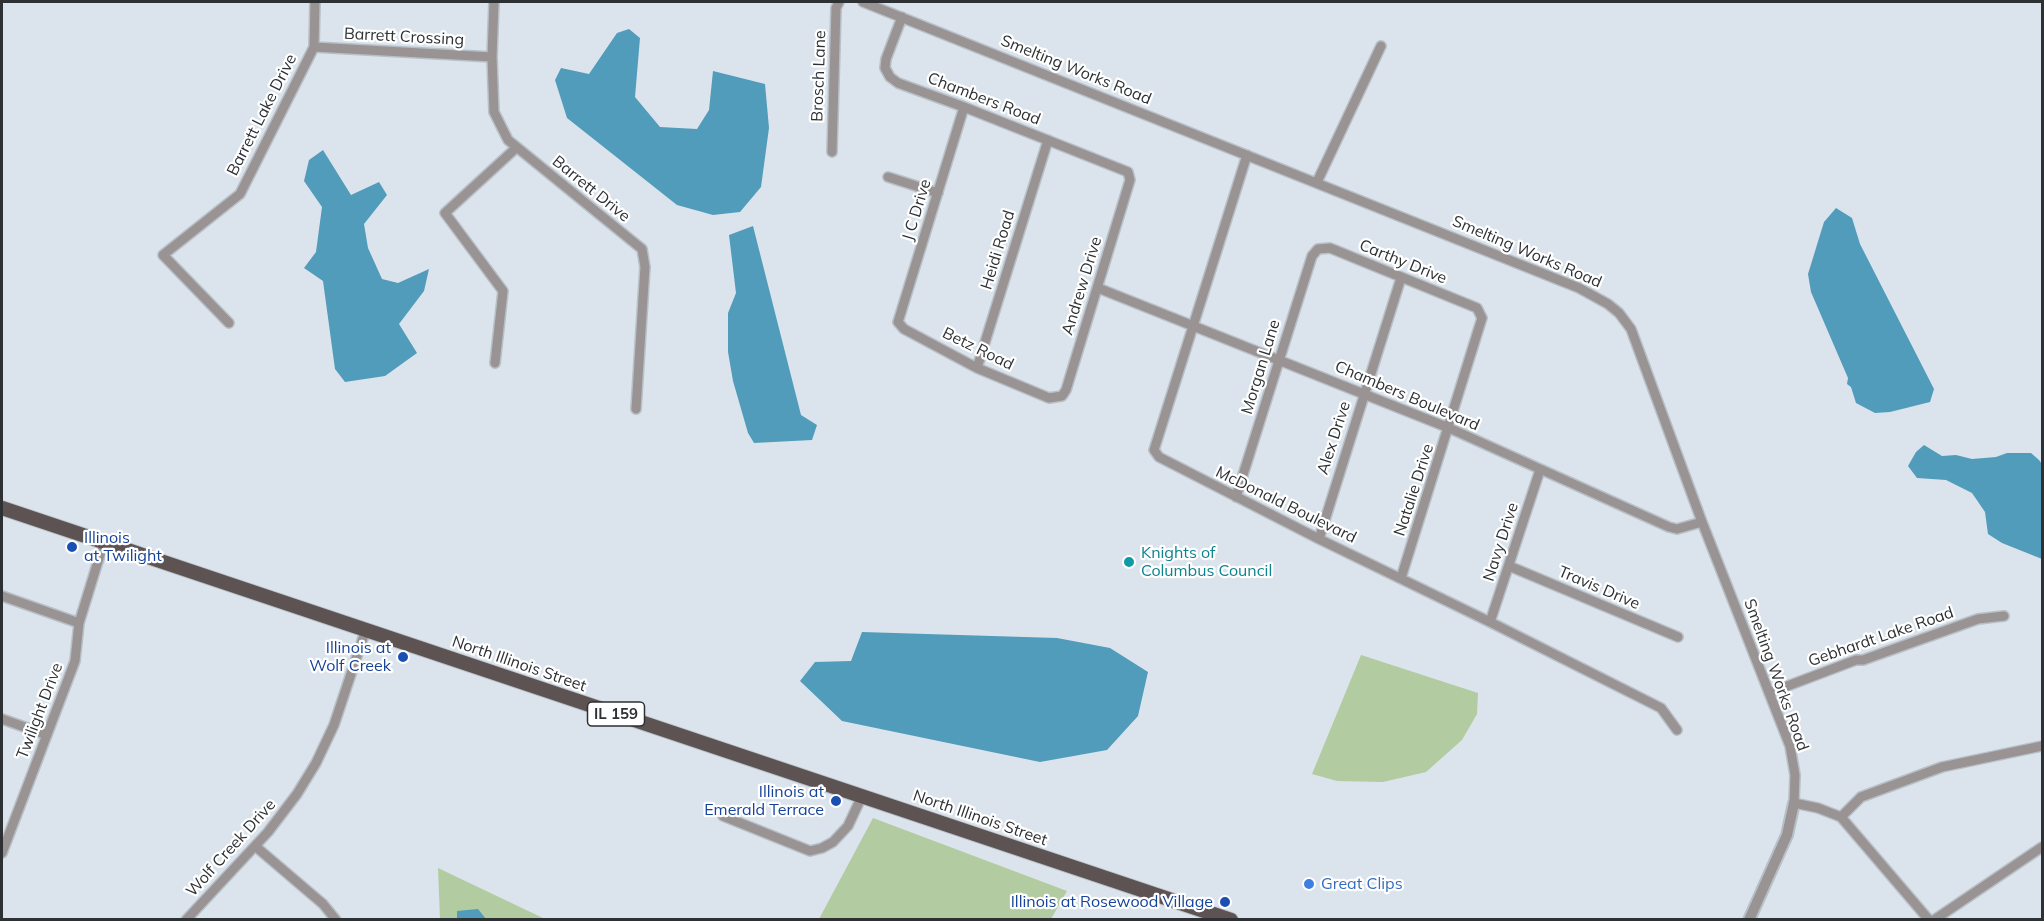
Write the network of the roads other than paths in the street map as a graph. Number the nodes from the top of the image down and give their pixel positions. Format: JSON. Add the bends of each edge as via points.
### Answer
{"nodes":[{"id":1,"x":315,"y":2,"type":"edge"},
{"id":2,"x":494,"y":2,"type":"edge"},
{"id":3,"x":839,"y":2,"type":"edge"},
{"id":4,"x":863,"y":2,"type":"edge"},
{"id":5,"x":902,"y":17,"type":"junction"},
{"id":6,"x":1381,"y":46,"type":"dead end"},
{"id":7,"x":314,"y":47,"type":"junction"},
{"id":8,"x":492,"y":57,"type":"junction"},
{"id":9,"x":964,"y":107,"type":"junction"},
{"id":10,"x":1048,"y":140,"type":"junction"},
{"id":11,"x":516,"y":147,"type":"junction"},
{"id":12,"x":832,"y":152,"type":"dead end"},
{"id":13,"x":1247,"y":155,"type":"junction"},
{"id":14,"x":1128,"y":172,"type":"joint"},
{"id":15,"x":888,"y":177,"type":"dead end"},
{"id":16,"x":1317,"y":182,"type":"junction"},
{"id":17,"x":938,"y":193,"type":"junction"},
{"id":18,"x":1318,"y":249,"type":"joint"},
{"id":19,"x":1401,"y":278,"type":"junction"},
{"id":20,"x":1098,"y":288,"type":"junction"},
{"id":21,"x":1477,"y":308,"type":"joint"},
{"id":22,"x":898,"y":322,"type":"joint"},
{"id":23,"x":229,"y":323,"type":"dead end"},
{"id":24,"x":1193,"y":325,"type":"junction"},
{"id":25,"x":1279,"y":359,"type":"junction"},
{"id":26,"x":495,"y":363,"type":"dead end"},
{"id":27,"x":977,"y":368,"type":"junction"},
{"id":28,"x":1364,"y":393,"type":"junction"},
{"id":29,"x":1049,"y":398,"type":"joint"},
{"id":30,"x":636,"y":409,"type":"dead end"},
{"id":31,"x":1449,"y":428,"type":"junction"},
{"id":32,"x":1540,"y":470,"type":"junction"},
{"id":33,"x":1236,"y":497,"type":"junction"},
{"id":34,"x":2,"y":508,"type":"edge"},
{"id":35,"x":1702,"y":522,"type":"junction"},
{"id":36,"x":1319,"y":539,"type":"junction"},
{"id":37,"x":104,"y":542,"type":"junction"},
{"id":38,"x":1509,"y":566,"type":"junction"},
{"id":39,"x":1401,"y":578,"type":"junction"},
{"id":40,"x":2,"y":596,"type":"edge"},
{"id":41,"x":2004,"y":616,"type":"dead end"},
{"id":42,"x":1490,"y":622,"type":"junction"},
{"id":43,"x":79,"y":623,"type":"junction"},
{"id":44,"x":366,"y":629,"type":"junction"},
{"id":45,"x":1678,"y":637,"type":"dead end"},
{"id":46,"x":1768,"y":693,"type":"junction"},
{"id":47,"x":2,"y":719,"type":"edge"},
{"id":48,"x":1677,"y":730,"type":"dead end"},
{"id":49,"x":47,"y":735,"type":"junction"},
{"id":50,"x":2043,"y":746,"type":"edge"},
{"id":51,"x":862,"y":795,"type":"junction"},
{"id":52,"x":1794,"y":803,"type":"junction"},
{"id":53,"x":723,"y":816,"type":"dead end"},
{"id":54,"x":1841,"y":817,"type":"junction"},
{"id":55,"x":255,"y":846,"type":"junction"},
{"id":56,"x":2043,"y":847,"type":"edge"},
{"id":57,"x":2,"y":854,"type":"edge"},
{"id":58,"x":186,"y":920,"type":"edge"},
{"id":59,"x":336,"y":920,"type":"edge"},
{"id":60,"x":1231,"y":920,"type":"edge"},
{"id":61,"x":1749,"y":920,"type":"edge"},
{"id":62,"x":1932,"y":920,"type":"edge"}],
"edges":[{"from":1,"to":7,"type":"street","name":"Barrett Lake Drive"},
{"from":2,"to":8,"type":"street","name":"Barrett Drive"},
{"from":3,"to":12,"type":"street","name":"Brosch Lane"},
{"from":4,"to":5,"type":"street","name":"Smelting Works Road"},
{"from":5,"to":9,"type":"street","name":"Chambers Road","via":[[886,59],[890,77]]},
{"from":5,"to":13,"type":"street","name":"Smelting Works Road"},
{"from":6,"to":16,"type":"street"},
{"from":7,"to":8,"type":"street","name":"Barrett Crossing"},
{"from":7,"to":23,"type":"street","name":"Barrett Lake Drive","via":[[240,194],[163,255]]},
{"from":8,"to":11,"type":"street","name":"Barrett Drive","via":[[494,112],[508,140]]},
{"from":9,"to":10,"type":"street","name":"Chambers Road"},
{"from":9,"to":17,"type":"street","name":"J C Drive"},
{"from":10,"to":14,"type":"street","name":"Chambers Road"},
{"from":10,"to":27,"type":"street","name":"Heidi Road"},
{"from":11,"to":26,"type":"street","via":[[445,213],[503,291]]},
{"from":11,"to":30,"type":"street","name":"Barrett Drive","via":[[642,249],[645,267]]},
{"from":13,"to":16,"type":"street","name":"Smelting Works Road"},
{"from":13,"to":24,"type":"street","name":"McDonald Boulevard"},
{"from":14,"to":20,"type":"street","name":"Andrew Drive","via":[[1130,180]]},
{"from":15,"to":17,"type":"street"},
{"from":16,"to":35,"type":"street","name":"Smelting Works Road","via":[[1579,288],[1619,313],[1631,329]]},
{"from":17,"to":22,"type":"street","name":"J C Drive"},
{"from":18,"to":19,"type":"street","name":"Carthy Drive","via":[[1330,248]]},
{"from":18,"to":25,"type":"street","name":"Morgan Lane","via":[[1312,256]]},
{"from":19,"to":21,"type":"street","name":"Carthy Drive"},
{"from":19,"to":28,"type":"street","name":"Alex Drive"},
{"from":20,"to":24,"type":"street","name":"Chambers Boulevard"},
{"from":20,"to":29,"type":"street","name":"Andrew Drive","via":[[1066,390],[1062,396]]},
{"from":21,"to":31,"type":"street","name":"Natalie Drive","via":[[1482,318]]},
{"from":22,"to":27,"type":"street","name":"Betz Road","via":[[904,329]]},
{"from":24,"to":25,"type":"street","name":"Chambers Boulevard"},
{"from":24,"to":33,"type":"street","name":"McDonald Boulevard","via":[[1154,450],[1160,457]]},
{"from":25,"to":28,"type":"street","name":"Chambers Boulevard"},
{"from":25,"to":33,"type":"street","name":"Morgan Lane"},
{"from":27,"to":29,"type":"street","name":"Betz Road"},
{"from":28,"to":31,"type":"street","name":"Chambers Boulevard"},
{"from":28,"to":36,"type":"street","name":"Alex Drive"},
{"from":31,"to":32,"type":"street","name":"Chambers Boulevard"},
{"from":31,"to":39,"type":"street","name":"Natalie Drive"},
{"from":32,"to":35,"type":"street","name":"Chambers Boulevard","via":[[1669,527],[1677,529]]},
{"from":32,"to":38,"type":"street","name":"Navy Drive"},
{"from":33,"to":36,"type":"street","name":"McDonald Boulevard"},
{"from":34,"to":37,"type":"main road","name":"North Illinois Street","number":"IL 159"},
{"from":35,"to":46,"type":"street","name":"Smelting Works Road"},
{"from":36,"to":39,"type":"street","name":"McDonald Boulevard"},
{"from":37,"to":43,"type":"street","name":"Twilight Drive"},
{"from":37,"to":44,"type":"main road","name":"North Illinois Street","number":"IL 159"},
{"from":38,"to":42,"type":"street","name":"Navy Drive"},
{"from":38,"to":45,"type":"street","name":"Travis Drive"},
{"from":39,"to":42,"type":"street","name":"McDonald Boulevard"},
{"from":40,"to":43,"type":"street"},
{"from":41,"to":46,"type":"street","name":"Gebhardt Lake Road","via":[[1978,619]]},
{"from":42,"to":48,"type":"street","name":"McDonald Boulevard","via":[[1661,708]]},
{"from":43,"to":49,"type":"street","name":"Twilight Drive","via":[[75,661]]},
{"from":44,"to":51,"type":"main road","name":"North Illinois Street","number":"IL 159"},
{"from":44,"to":55,"type":"street","name":"Wolf Creek Drive","via":[[338,717],[316,764],[285,811]]},
{"from":46,"to":52,"type":"street","name":"Smelting Works Road","via":[[1790,746]]},
{"from":47,"to":49,"type":"street"},
{"from":49,"to":57,"type":"street","name":"Twilight Drive"},
{"from":50,"to":54,"type":"street","via":[[1942,767],[1861,797]]},
{"from":51,"to":53,"type":"street","via":[[848,826],[833,842],[810,851]]},
{"from":51,"to":60,"type":"main road","name":"North Illinois Street","number":"IL 159"},
{"from":52,"to":54,"type":"street"},
{"from":52,"to":61,"type":"street","via":[[1787,835]]},
{"from":54,"to":62,"type":"street"},
{"from":55,"to":58,"type":"street","name":"Wolf Creek Drive"},
{"from":55,"to":59,"type":"street","via":[[323,904]]},
{"from":56,"to":62,"type":"street"}]}
